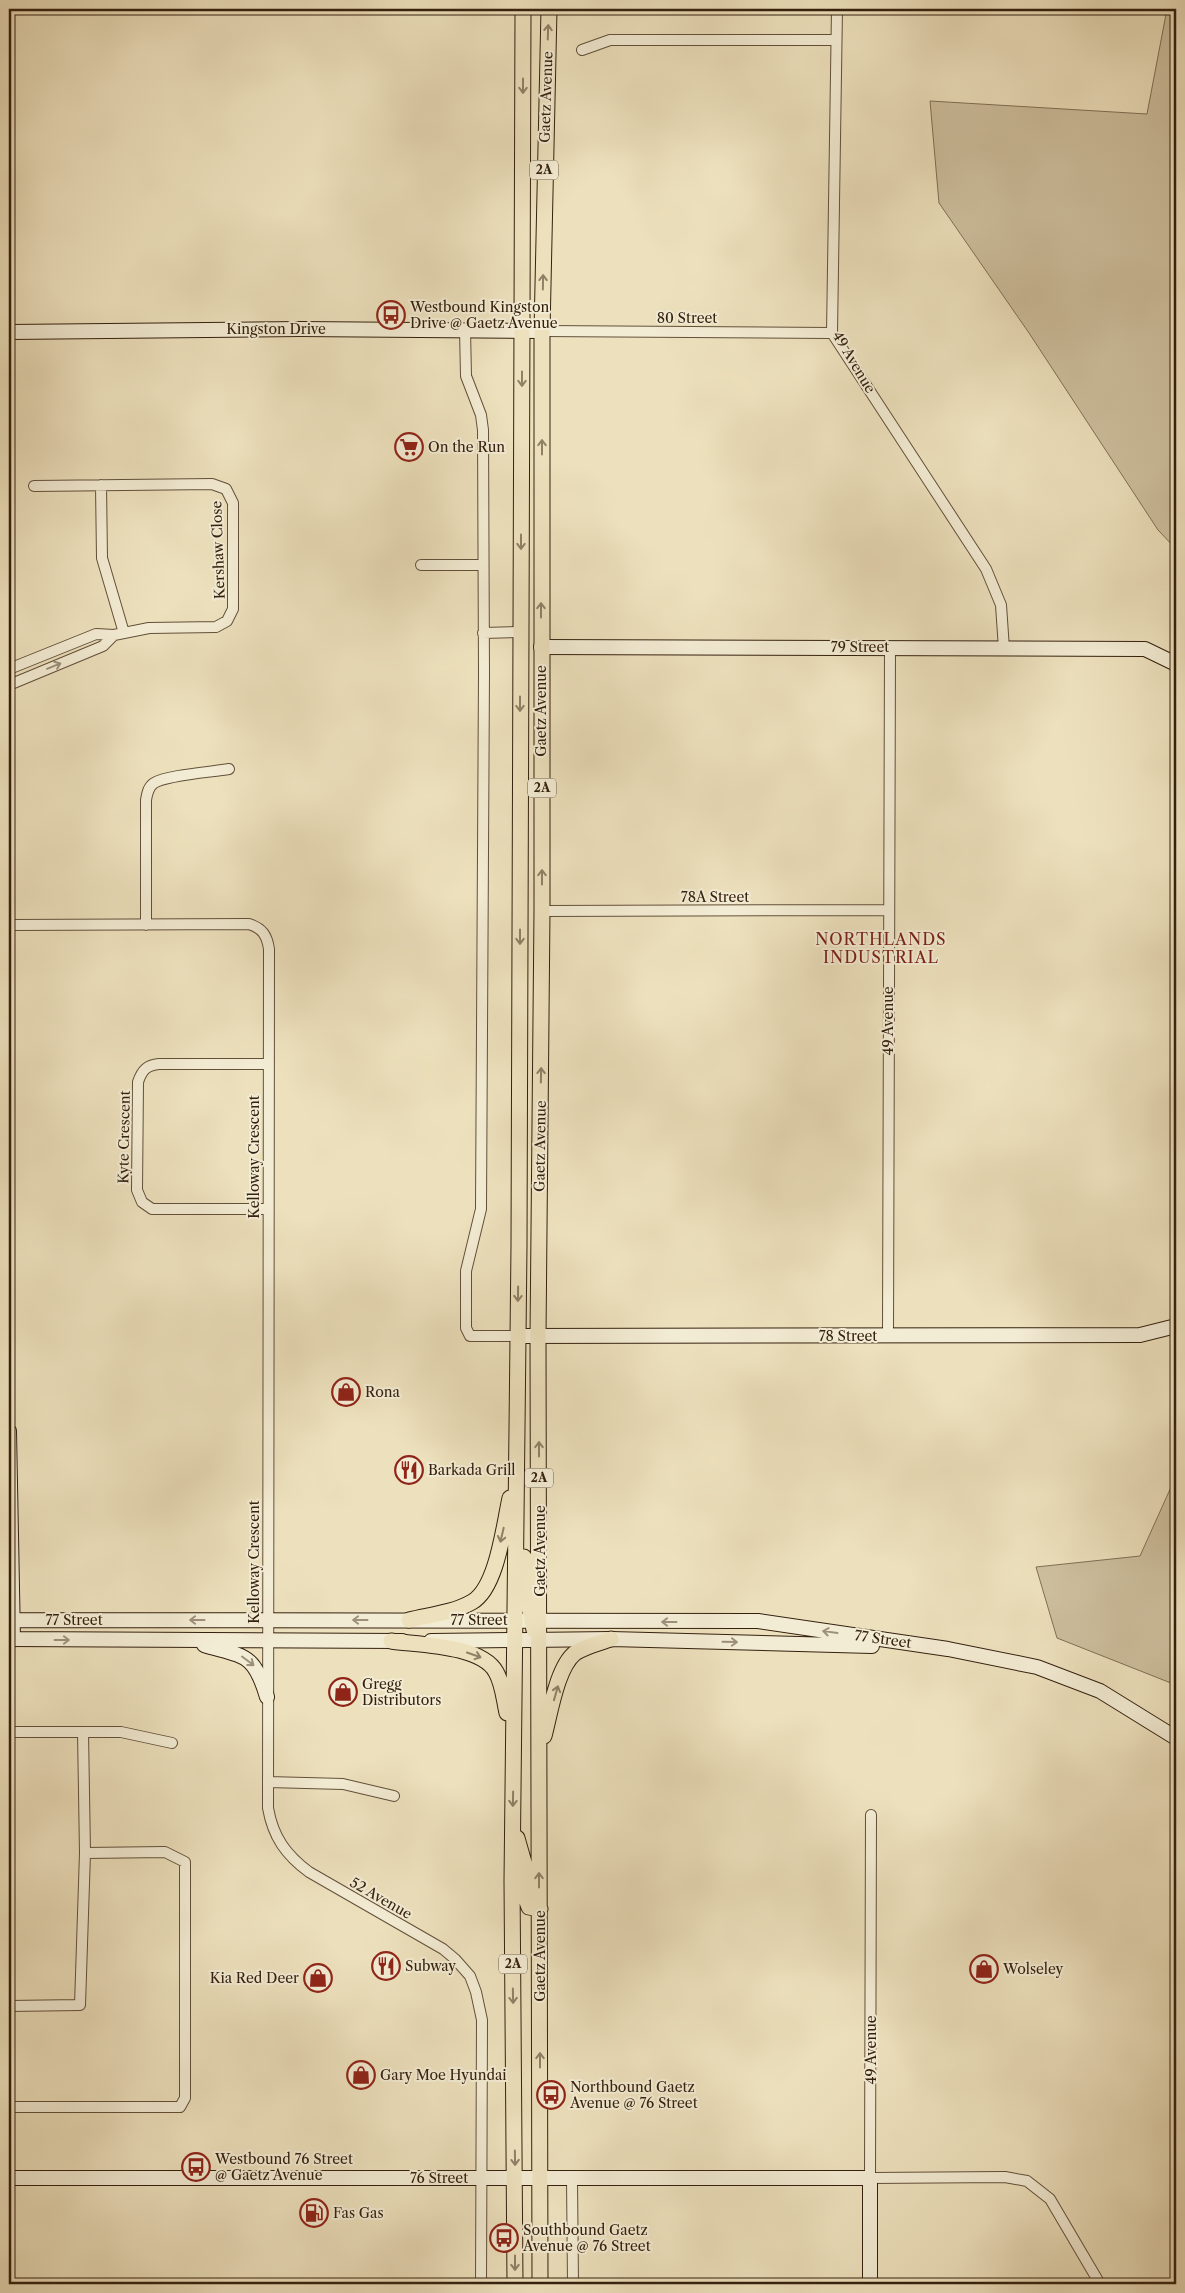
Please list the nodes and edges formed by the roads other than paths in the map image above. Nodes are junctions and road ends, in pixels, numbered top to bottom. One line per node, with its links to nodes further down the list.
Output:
1 (549, 9): 8 (main road, Gaetz Avenue / 2A, one-way to 1)
2 (837, 9): 4 (street, 49 Avenue)
3 (522, 12): 7 (main road, Gaetz Avenue / 2A, one-way to 7)
4 (835, 40): 5 (street); 10 (street, 49 Avenue)
5 (582, 50)
6 (465, 330): 7 (street, Kingston Drive); 9 (street, Kingston Drive); 14 (street)
7 (522, 331): 8 (street, Kingston Drive); 15 (main road, Gaetz Avenue / 2A, one-way to 15)
8 (542, 331): 10 (street, 80 Street); 18 (main road, Gaetz Avenue / 2A, one-way to 8)
9 (9, 332)
10 (832, 333): 20 (street, 49 Avenue)
11 (101, 485): 12 (street, Kershaw Close); 17 (street); 17 (street, Kershaw Close)
12 (34, 486)
13 (420, 565): 14 (street)
14 (483, 565): 16 (street)
15 (520, 632): 16 (street); 32 (main road, Gaetz Avenue / 2A, one-way to 32)
16 (483, 633): 32 (street)
17 (119, 634): 22 (street, Kershaw Close); 23 (street, Kershaw Close, one-way to 17)
18 (541, 647): 19 (street, 79 Street); 26 (main road, Gaetz Avenue / 2A, one-way to 18)
19 (890, 647): 20 (street, 79 Street); 25 (street, 49 Avenue)
20 (1004, 649): 21 (street, 79 Street)
21 (1176, 664)
22 (9, 669)
23 (9, 685)
24 (229, 769): 28 (street)
25 (888, 910): 26 (street, 78A Street); 34 (street, 49 Avenue)
26 (542, 911): 33 (main road, Gaetz Avenue / 2A, one-way to 26)
27 (9, 925): 28 (street, Kelloway Crescent)
28 (146, 925): 29 (street, Kelloway Crescent)
29 (268, 1064): 30 (street, Kelloway Crescent); 30 (street, Kyte Crescent)
30 (268, 1209): 37 (street, Kelloway Crescent)
31 (1176, 1326): 34 (street, 78 Street)
32 (518, 1336): 33 (street, 78 Street); 36 (main road, Gaetz Avenue / 2A)
33 (538, 1336): 34 (street, 78 Street); 41 (main road, Gaetz Avenue / 2A, one-way to 33)
34 (888, 1336)
35 (9, 1431): 38 (street)
36 (517, 1470): 39 (main road, one-way to 39); 40 (main road, Gaetz Avenue / 2A); 41 (main road)
37 (268, 1619): 38 (street, 77 Street, one-way to 38); 39 (street, 77 Street, one-way to 37); 45 (street, Kelloway Crescent)
38 (10, 1620): 43 (street)
39 (408, 1620): 40 (street, 77 Street)
40 (514, 1620): 41 (street, 77 Street); 46 (main road, Gaetz Avenue / 2A)
41 (535, 1620): 47 (main road, Gaetz Avenue / 2A); 49 (street, 77 Street, one-way to 41)
42 (611, 1639): 47 (street, 77 Street); 49 (street, 77 Street, one-way to 49); 56 (main road, one-way to 42)
43 (11, 1640): 44 (street, 77 Street, one-way to 44)
44 (186, 1640): 45 (street, 77 Street); 50 (street, one-way to 50)
45 (269, 1640): 48 (street, 77 Street); 50 (street, 52 Avenue)
46 (513, 1640): 47 (street, 77 Street); 48 (street, 77 Street); 55 (main road, Gaetz Avenue / 2A)
47 (539, 1640): 56 (main road, Gaetz Avenue / 2A)
48 (391, 1641): 55 (main road, one-way to 55)
49 (948, 1649): 53 (street, 77 Street)
50 (267, 1697): 57 (street, 52 Avenue)
51 (9, 1732): 52 (street)
52 (83, 1732): 54 (street); 61 (street)
53 (1176, 1738)
54 (172, 1743)
55 (513, 1750): 60 (main road, Gaetz Avenue / 2A, one-way to 60)
56 (539, 1756): 62 (main road, Gaetz Avenue / 2A, one-way to 56)
57 (268, 1782): 58 (street); 67 (street, 52 Avenue)
58 (394, 1796)
59 (871, 1815): 66 (street, 49 Avenue)
60 (512, 1820): 62 (main road); 68 (main road, Gaetz Avenue / 2A, one-way to 68)
61 (85, 1853): 63 (street); 64 (street)
62 (540, 1908): 69 (main road, Gaetz Avenue / 2A, one-way to 62)
63 (9, 2006)
64 (9, 2107)
65 (9, 2178): 67 (street, 76 Street)
66 (870, 2178): 70 (street, 76 Street); 75 (street, 49 Avenue); 76 (street)
67 (480, 2179): 68 (street, 76 Street); 71 (street, 52 Avenue)
68 (515, 2179): 69 (street, 76 Street); 72 (main road, Gaetz Avenue / 2A, one-way to 72)
69 (541, 2179): 70 (street, 76 Street); 73 (main road, Gaetz Avenue / 2A)
70 (572, 2179): 74 (street)
71 (480, 2284)
72 (515, 2284)
73 (540, 2284)
74 (572, 2284)
75 (870, 2284)
76 (1100, 2284)

